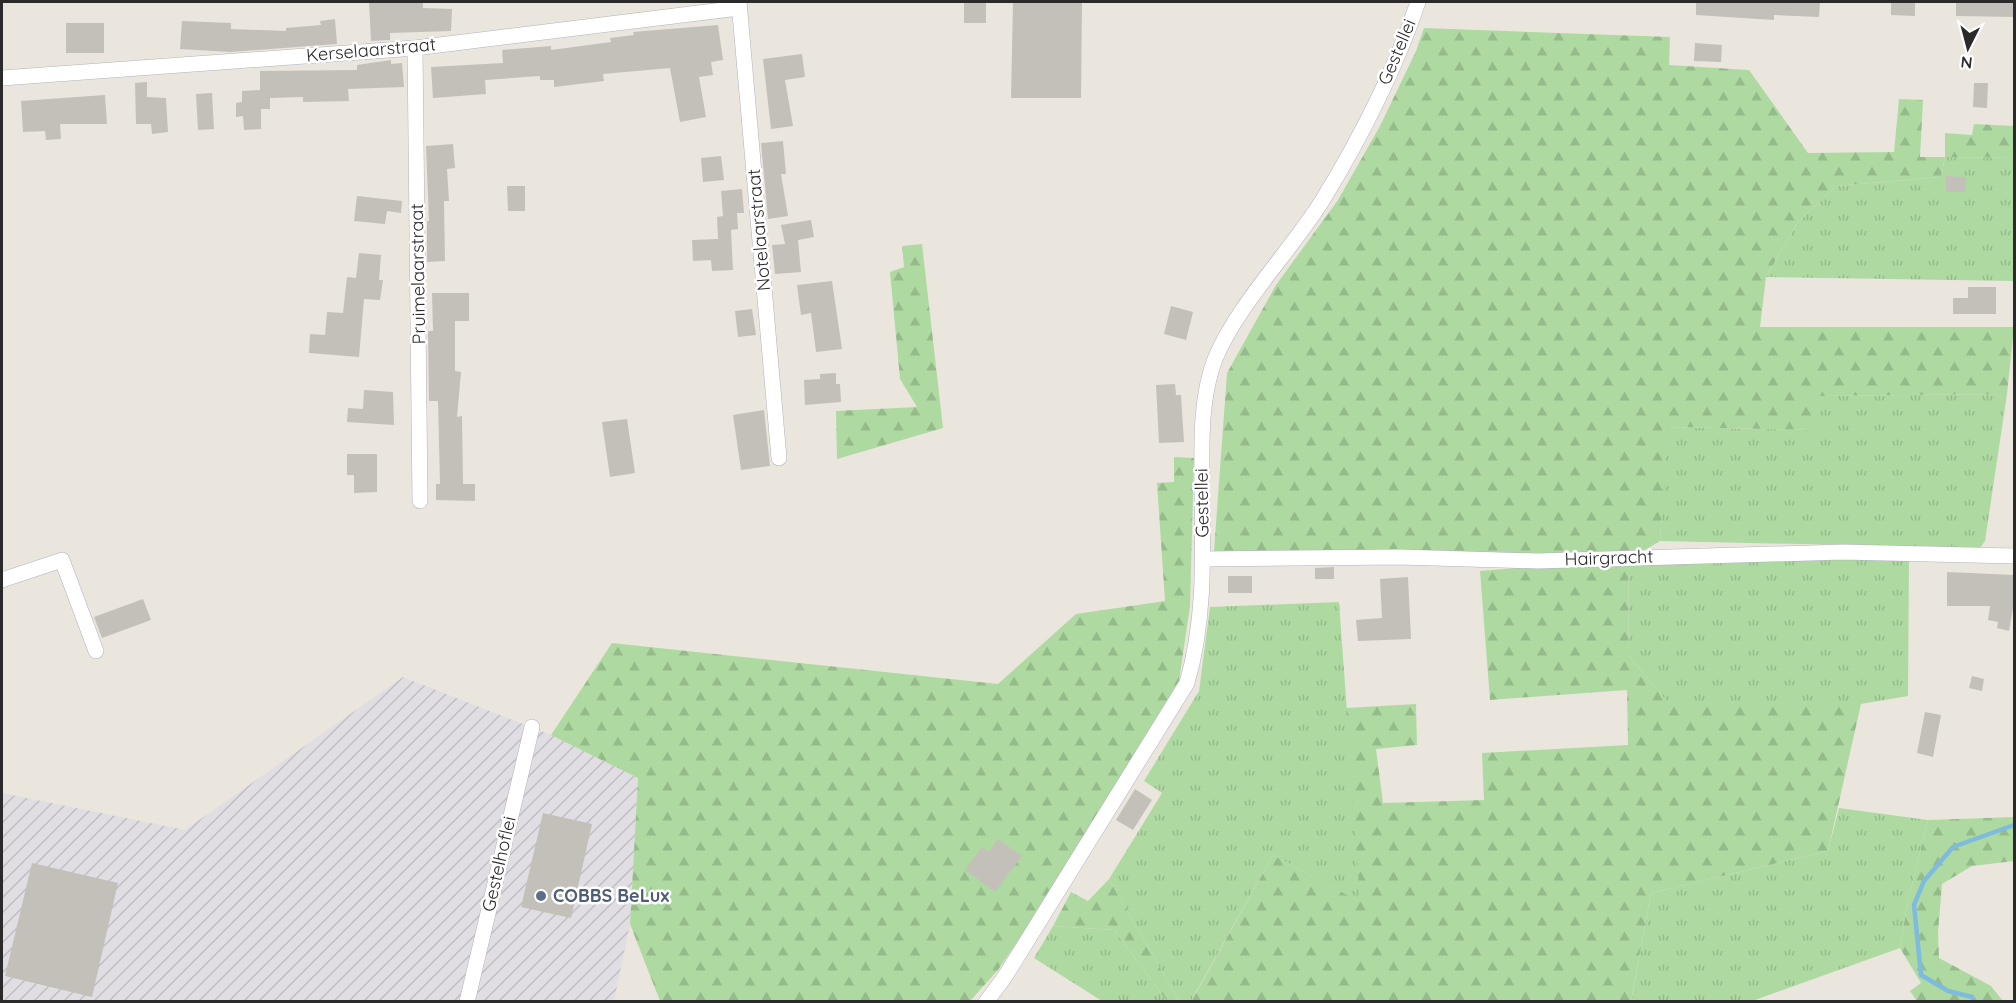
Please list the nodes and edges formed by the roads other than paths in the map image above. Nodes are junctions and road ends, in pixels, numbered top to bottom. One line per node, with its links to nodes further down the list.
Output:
1 (1418, 2): 8 (street, Gestellei)
2 (739, 5): 3 (street, Kerselaarstraat); 5 (street, Notelaarstraat)
3 (415, 48): 4 (street, Kerselaarstraat); 6 (street, Pruimelaarstraat)
4 (2, 78)
5 (779, 458)
6 (420, 501)
7 (2014, 556): 8 (street, Hairgracht)
8 (1203, 559): 13 (street, Gestellei)
9 (2, 580): 10 (street)
10 (96, 651)
11 (532, 727): 12 (street, Gestelhoflei)
12 (467, 1002)
13 (986, 1002)

